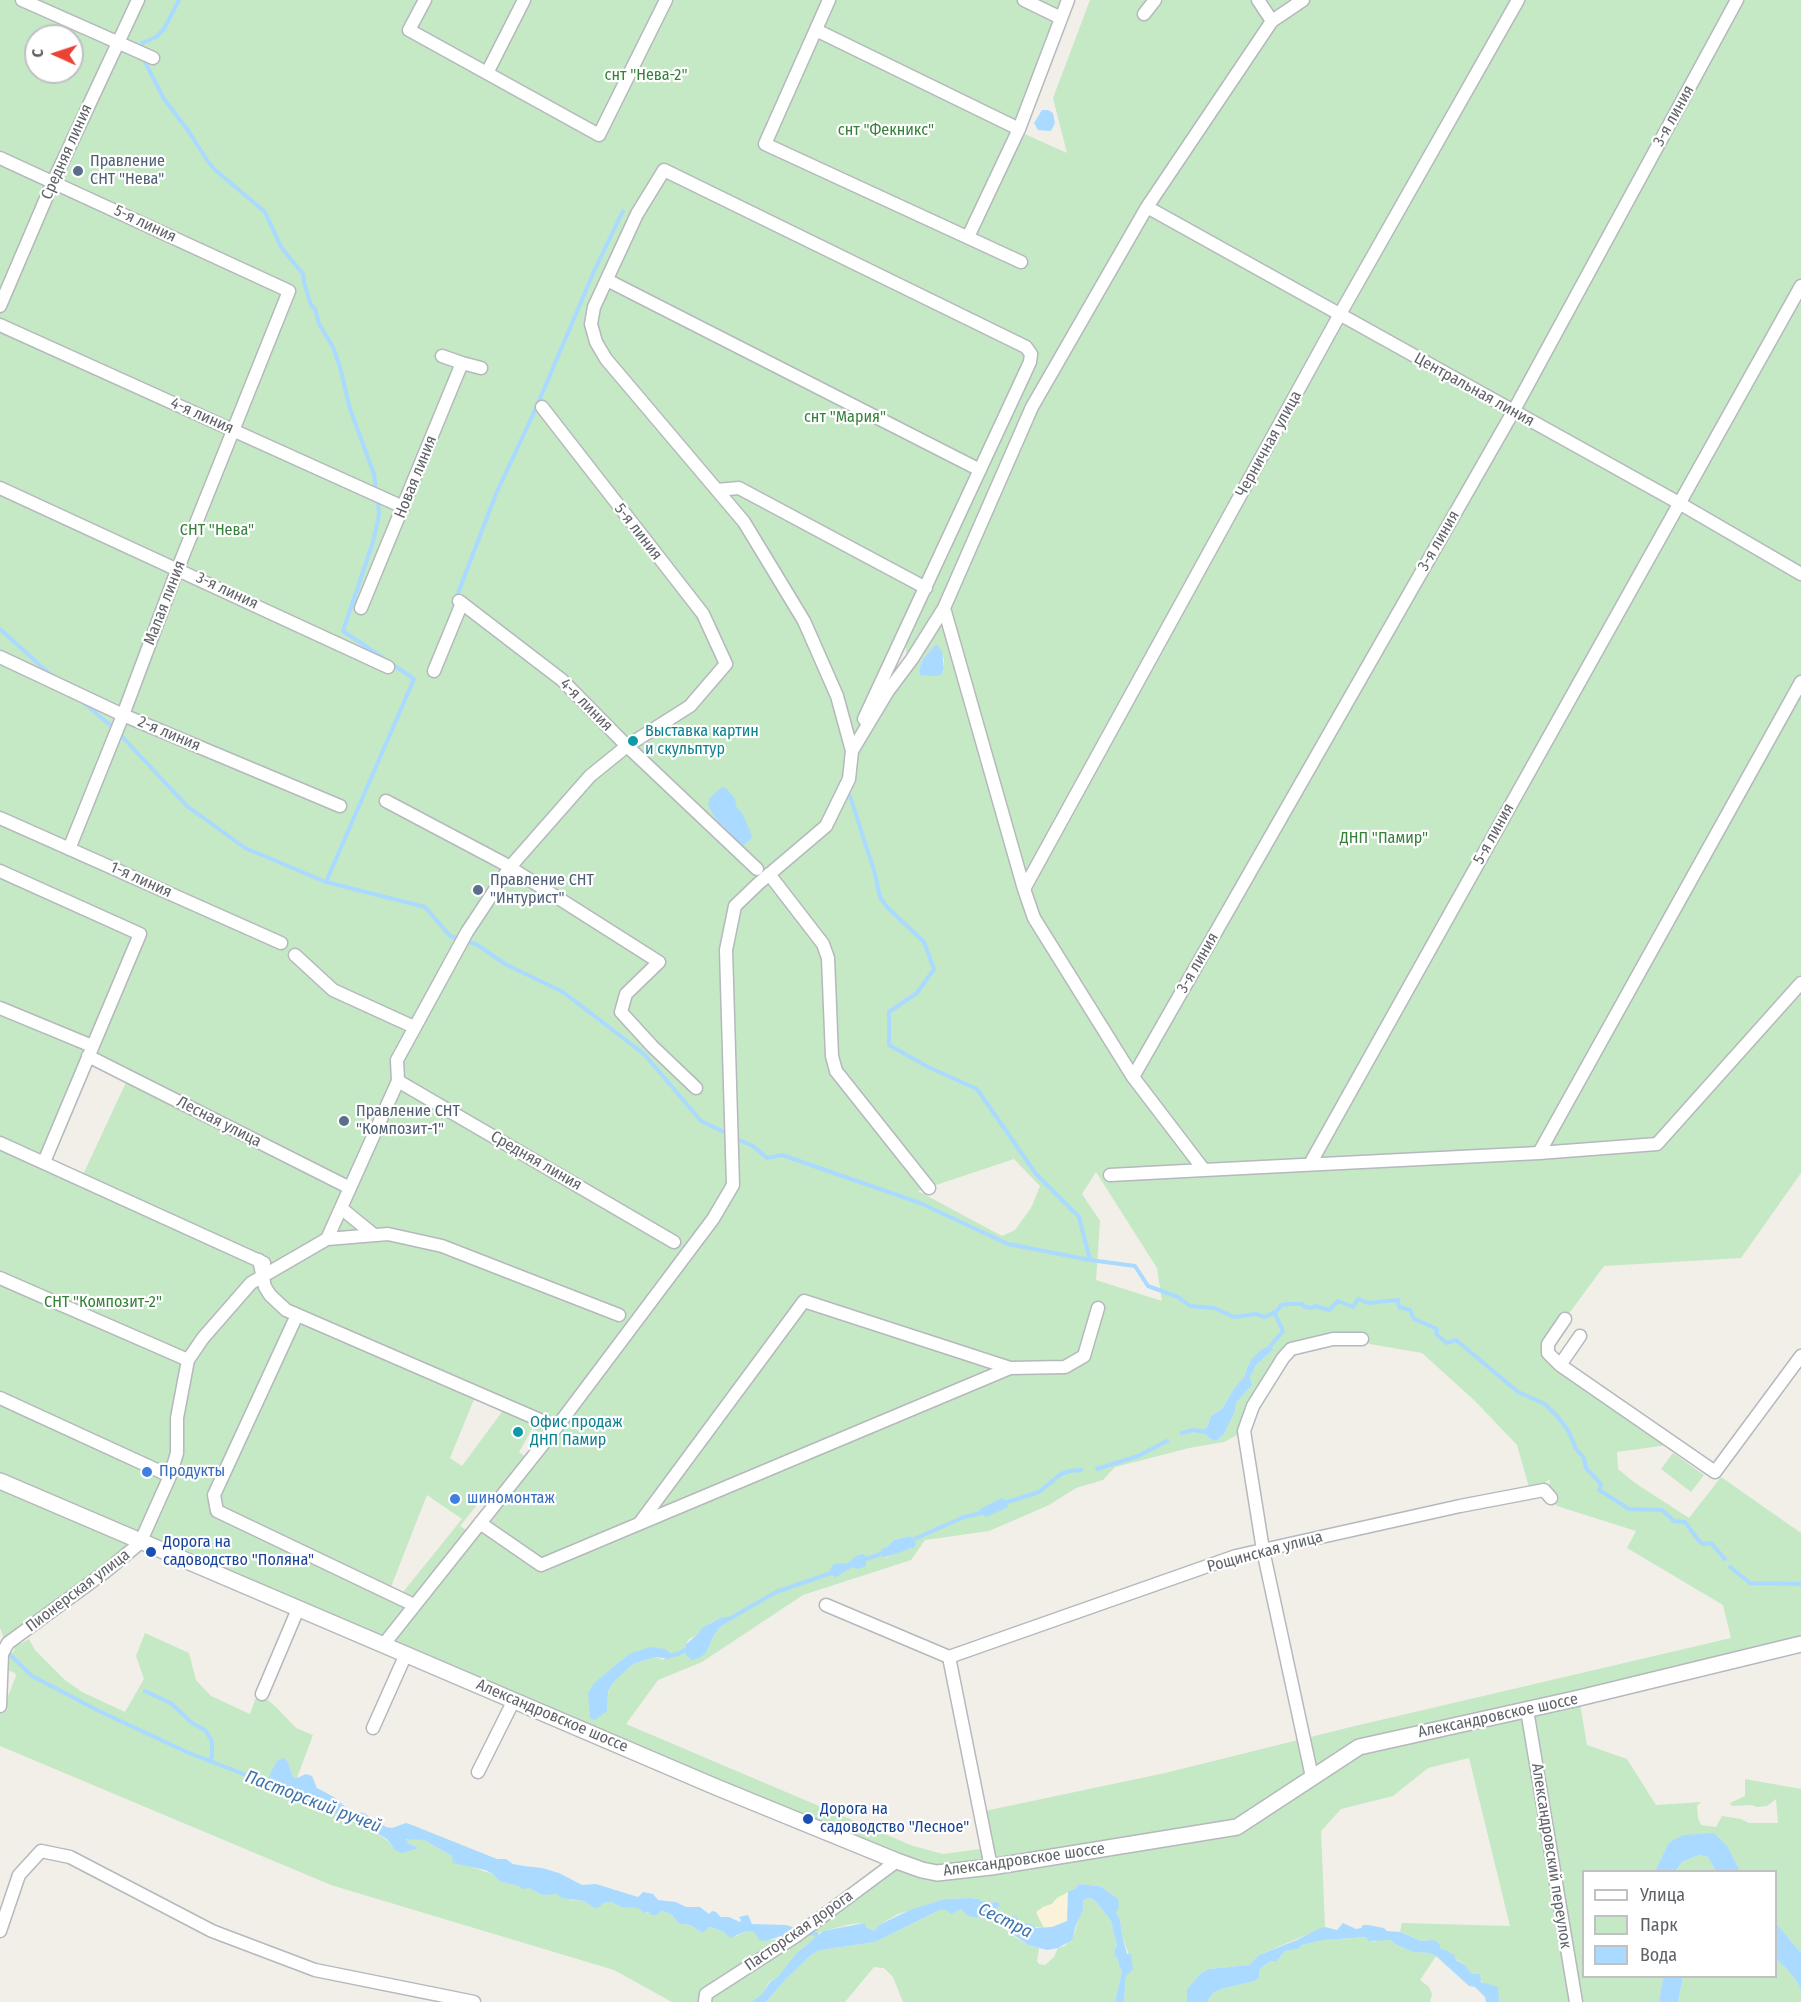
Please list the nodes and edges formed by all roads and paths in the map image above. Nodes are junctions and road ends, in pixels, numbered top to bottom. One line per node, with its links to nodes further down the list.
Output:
1 (22, 0): 18 (street)
2 (138, 0): 18 (street, Средняя линия)
3 (425, 0): 20 (street)
4 (524, 0): 20 (street)
5 (666, 0): 20 (street)
6 (829, 0): 17 (street)
7 (1024, 0): 15 (street)
8 (1068, 0): 15 (street)
9 (1155, 0): 14 (street)
10 (1258, 0): 16 (street)
11 (1303, 0): 16 (street)
12 (1518, 0): 31 (street, Черничная улица)
13 (1737, 0): 37 (street, 3-я линия)
14 (1144, 14)
15 (1061, 18): 21 (street)
16 (1272, 21): 24 (street)
17 (816, 30): 21 (street); 25 (street)
18 (117, 42): 19 (street); 23 (street, Средняя линия)
19 (147, 55)
20 (487, 73)
21 (1019, 129): 25 (street)
22 (0, 158): 23 (street, 5-я линия)
23 (53, 182): 29 (street, 5-я линия); 30 (street, Средняя линия)
24 (1147, 207): 31 (street, Центральная линия); 48 (street)
25 (968, 237): 26 (street)
26 (1021, 262)
27 (607, 280): 39 (street); 39 (street); 41 (street)
28 (1801, 286): 42 (street, 5-я линия)
29 (289, 291): 38 (street, Малая линия)
30 (0, 306)
31 (1340, 314): 37 (street, Центральная линия); 64 (street, Черничная улица)
32 (0, 325): 38 (street, 4-я линия)
33 (442, 356): 34 (street)
34 (462, 363): 35 (street); 43 (street, Новая линия)
35 (481, 368)
36 (542, 406): 54 (street, 5-я линия)
37 (1513, 412): 42 (street, Центральная линия); 71 (street, 3-я линия)
38 (234, 431): 43 (street, 4-я линия); 44 (street, Малая линия)
39 (980, 470): 46 (street)
40 (0, 488): 44 (street, 3-я линия)
41 (717, 490): 46 (street); 55 (street)
42 (1679, 503): 45 (street, Центральная линия); 77 (street, 5-я линия)
43 (404, 507): 47 (street, Новая линия)
44 (178, 568): 50 (street, 3-я линия); 53 (street, Малая линия)
45 (1801, 574)
46 (926, 588): 55 (street)
47 (361, 608)
48 (944, 608): 55 (street); 64 (street)
49 (0, 657): 53 (street, 2-я линия)
50 (388, 667)
51 (434, 671): 54 (street, 4-я линия)
52 (1801, 682): 75 (street)
53 (121, 719): 57 (street, 2-я линия); 59 (street, Малая линия)
54 (627, 746): 60 (street); 61 (street, 4-я линия)
55 (852, 748): 63 (street)
56 (386, 801): 60 (street)
57 (340, 806)
58 (0, 818): 59 (street, 1-я линия)
59 (69, 849): 65 (street, 1-я линия)
60 (510, 867): 69 (street); 73 (street)
61 (756, 869)
62 (0, 871): 70 (street)
63 (769, 874): 81 (street); 101 (street)
64 (1024, 889): 71 (street)
65 (281, 943)
66 (295, 955): 69 (street)
67 (1801, 983): 75 (street)
68 (0, 1008): 70 (street, Лесная улица)
69 (414, 1027): 72 (street)
70 (90, 1051): 76 (street); 80 (street, Лесная улица)
71 (1133, 1077): 78 (street)
72 (398, 1081): 80 (street); 85 (street, Средняя линия)
73 (696, 1088)
74 (0, 1143): 76 (street)
75 (1539, 1153): 77 (street)
76 (44, 1162): 86 (street)
77 (1310, 1164): 78 (street)
78 (1204, 1170): 79 (street)
79 (1110, 1175)
80 (350, 1188): 82 (street)
81 (929, 1188)
82 (341, 1208): 83 (street); 84 (street)
83 (374, 1235): 84 (street); 92 (street)
84 (327, 1239): 87 (street)
85 (674, 1242)
86 (259, 1260): 87 (street); 88 (street)
87 (277, 1269): 88 (street)
88 (264, 1276): 91 (street); 97 (street)
89 (0, 1278): 97 (street)
90 (1098, 1308): 99 (street)
91 (297, 1315): 101 (street); 109 (street)
92 (620, 1315)
93 (1565, 1319): 98 (street)
94 (1580, 1336): 98 (street)
95 (1362, 1339): 108 (street)
96 (1801, 1356): 98 (street)
97 (188, 1360): 102 (street)
98 (1560, 1365)
99 (1010, 1368): 106 (street); 106 (street)
100 (0, 1398): 102 (street)
101 (556, 1427): 105 (street)
102 (170, 1476): 107 (street)
103 (0, 1481): 107 (street, Александровское шоссе)
104 (1551, 1498): 108 (street, Рощинская улица)
105 (480, 1523): 106 (street); 109 (street)
106 (638, 1524)
107 (140, 1542): 111 (street, Александровское шоссе); 118 (street, Пионерская улица)
108 (1263, 1550): 115 (street, Рощинская улица); 122 (street)
109 (414, 1605): 112 (street)
110 (826, 1605): 115 (street)
111 (298, 1609): 112 (street, Александровское шоссе); 116 (street)
112 (384, 1644): 114 (street, Александровское шоссе)
113 (1801, 1644): 119 (street, Александровское шоссе)
114 (406, 1654): 117 (street, Александровское шоссе); 120 (street)
115 (949, 1657): 124 (street)
116 (262, 1694)
117 (514, 1700): 121 (street); 123 (street, Александровское шоссе)
118 (0, 1703)
119 (1527, 1710): 122 (street, Александровское шоссе); 128 (street, Александровский переулок)
120 (373, 1728)
121 (478, 1772)
122 (1312, 1777): 124 (street, Александровское шоссе)
123 (897, 1861): 124 (street, Александровское шоссе); 127 (street, Пасторская дорога)
124 (991, 1867)
125 (0, 1931): 126 (street)
126 (474, 2002)
127 (705, 2002)
128 (1576, 2002)

